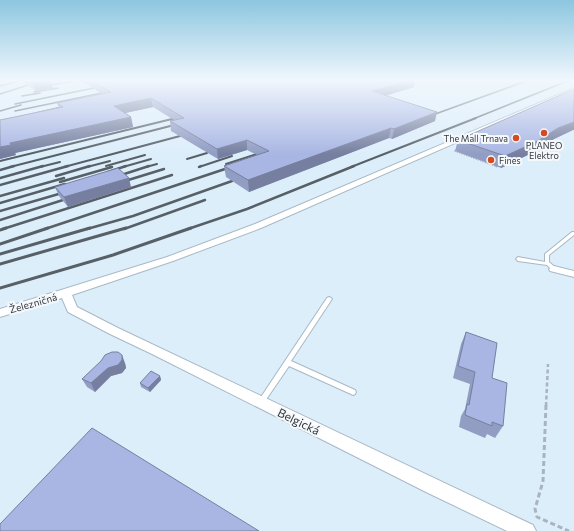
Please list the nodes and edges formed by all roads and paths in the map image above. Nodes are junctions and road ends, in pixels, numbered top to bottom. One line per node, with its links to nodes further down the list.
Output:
1 (538, 105): 8 (street, Železničná)
2 (453, 149): 3 (path)
3 (497, 167)
4 (574, 233): 6 (lane)
5 (518, 259): 6 (lane)
6 (552, 266): 7 (street)
7 (574, 274)
8 (66, 293): 10 (street, Železničná); 14 (street, Belgická)
9 (329, 299): 11 (lane)
10 (0, 313)
11 (287, 362): 13 (lane); 14 (lane)
12 (548, 364): 16 (path)
13 (353, 392)
14 (261, 402): 15 (street, Belgická)
15 (528, 531)
16 (569, 531)

